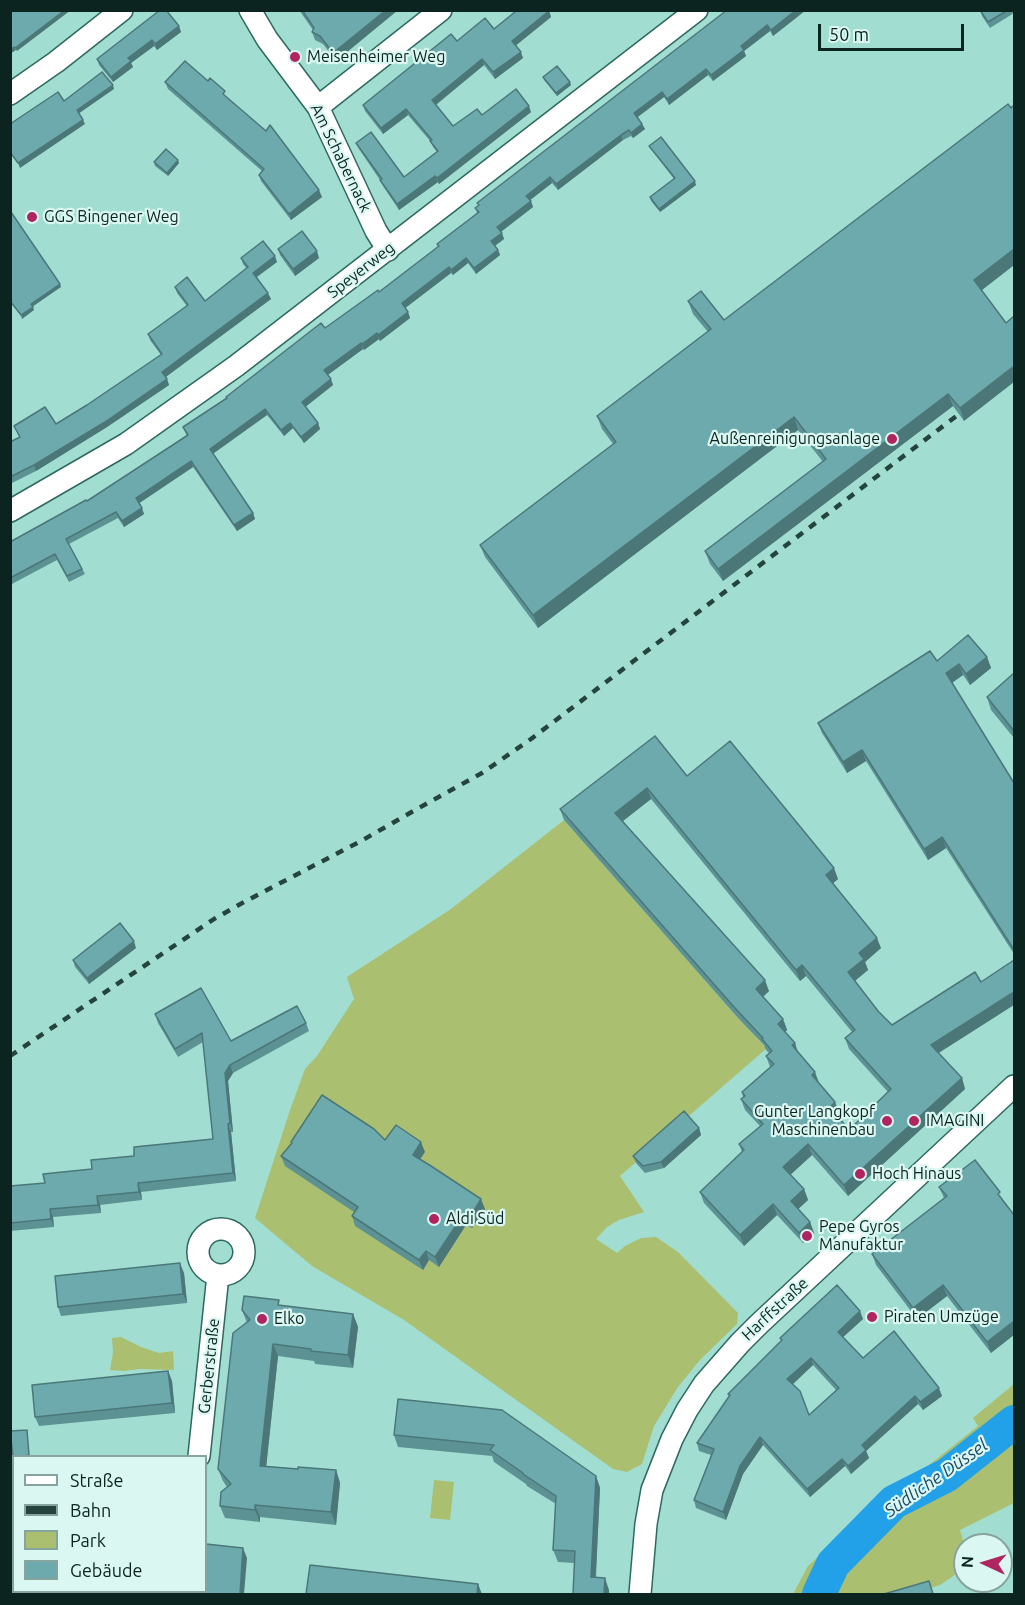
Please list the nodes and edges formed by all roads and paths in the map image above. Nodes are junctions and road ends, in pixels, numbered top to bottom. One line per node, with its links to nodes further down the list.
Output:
1 (122, 10): 5 (street)
2 (250, 10): 6 (street, Am Schabernack)
3 (441, 10): 6 (street)
4 (697, 10): 7 (street, Speyerweg)
5 (10, 94)
6 (318, 107): 7 (street, Am Schabernack)
7 (388, 250): 8 (street, Speyerweg)
8 (10, 511)
9 (1014, 1086): 12 (street, Harffstraße)
10 (218, 1275): 11 (street, Gerberstraße)
11 (199, 1455)
12 (640, 1594)

